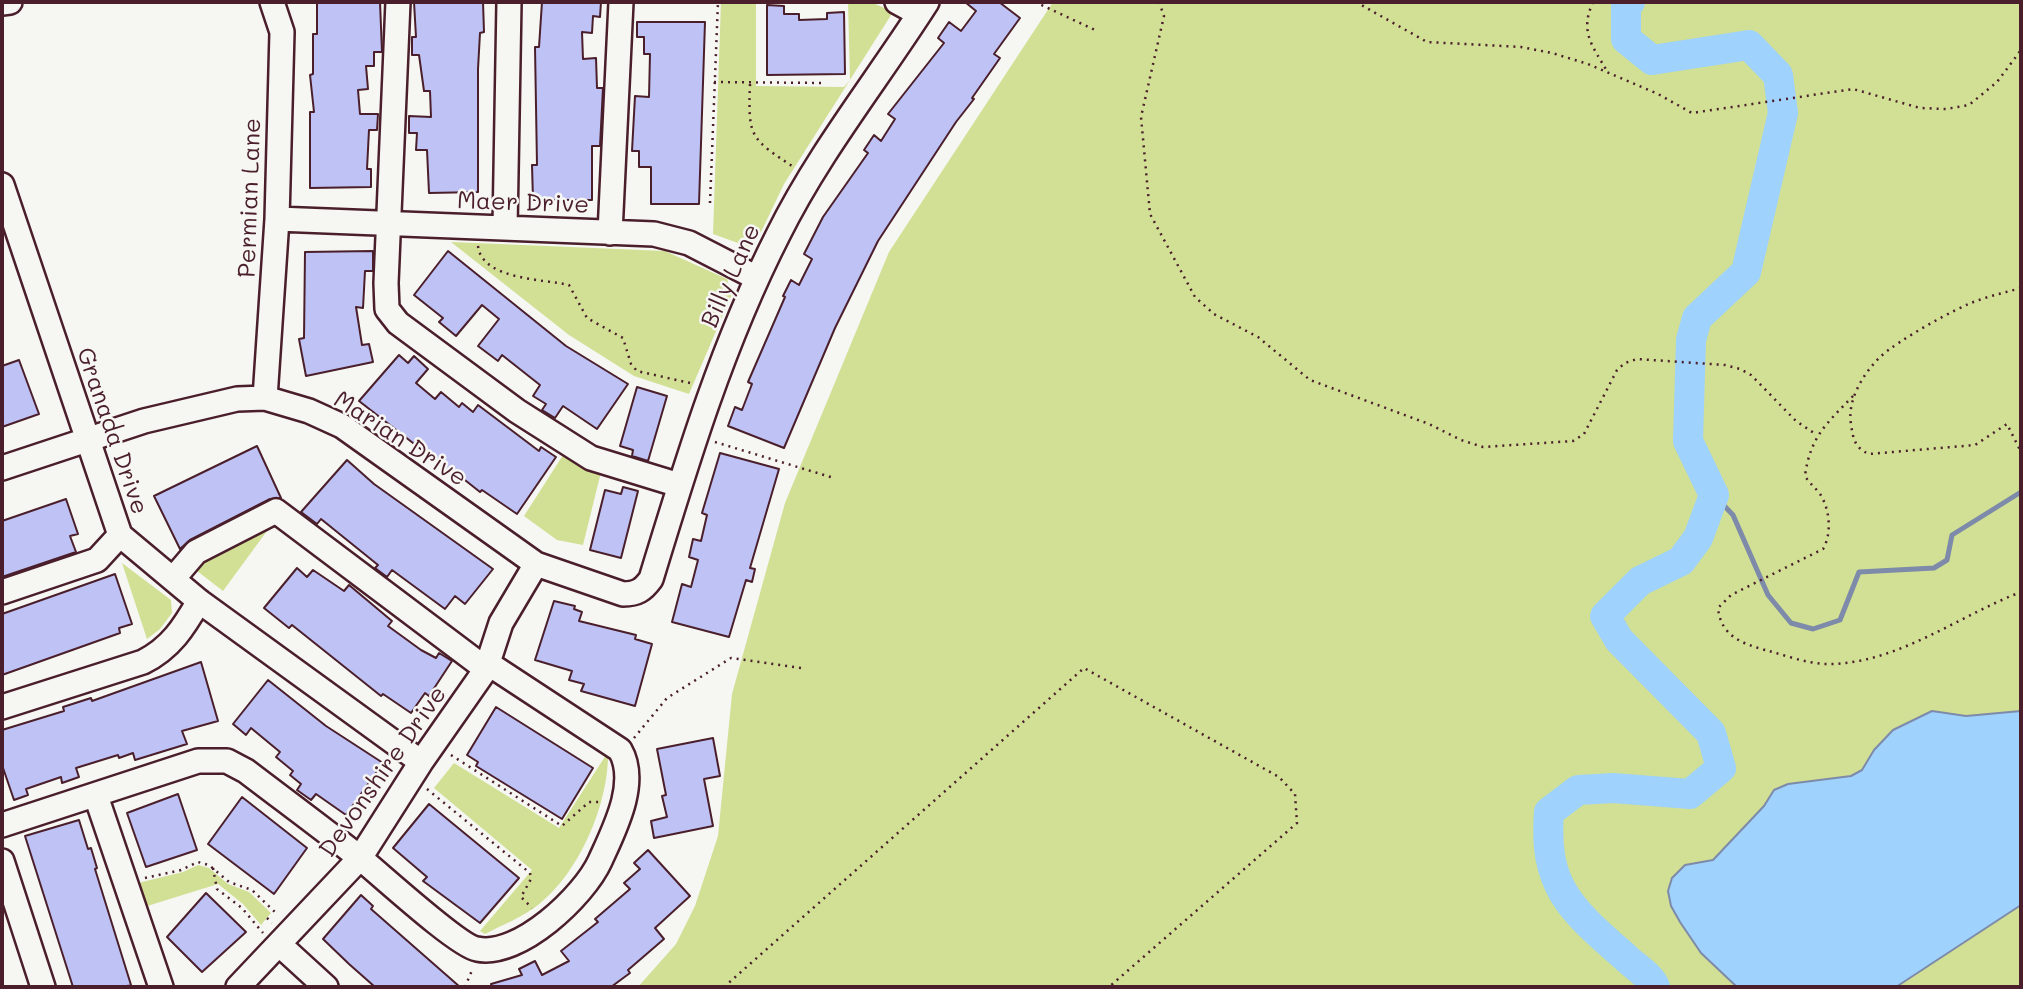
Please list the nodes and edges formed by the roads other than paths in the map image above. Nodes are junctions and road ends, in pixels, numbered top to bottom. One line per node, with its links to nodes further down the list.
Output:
1 (10, 2): 7 (street)
2 (272, 2): 10 (street, Permian Lane)
3 (398, 2): 11 (street)
4 (509, 2): 12 (street)
5 (621, 2): 13 (street)
6 (897, 2): 8 (street)
7 (2, 3)
8 (923, 8): 14 (street, Billy Lane)
9 (2, 185): 16 (street, Granada Drive)
10 (277, 219): 11 (street, Maer Drive); 15 (street, Permian Lane)
11 (390, 225): 12 (street, Maer Drive); 18 (street)
12 (505, 228): 13 (street, Maer Drive)
13 (610, 233): 14 (street, Maer Drive)
14 (757, 278): 18 (street, Billy Lane)
15 (265, 398): 16 (street, Marian Drive); 20 (street, Marian Drive)
16 (88, 439): 17 (street, Marian Drive); 19 (street, Granada Drive)
17 (2, 468)
18 (679, 485): 23 (street, Billy Lane)
19 (120, 536): 21 (street, Granada Drive); 22 (street)
20 (536, 564): 23 (street, Marian Drive); 25 (street, Devonshire Drive)
21 (173, 579): 24 (street, Granada Drive); 25 (street)
22 (2, 592)
23 (634, 594)
24 (200, 601): 26 (street); 27 (street, Granada Drive)
25 (488, 666): 27 (street, Devonshire Drive); 30 (street)
26 (2, 707)
27 (421, 762): 30 (street, Devonshire Drive)
28 (96, 796): 29 (street); 30 (street); 34 (street)
29 (2, 825)
30 (360, 858): 32 (street, Devonshire Drive)
31 (2, 861): 33 (street)
32 (280, 936): 35 (street, Devonshire Drive); 36 (street)
33 (43, 987)
34 (161, 987)
35 (238, 987)
36 (326, 987)

